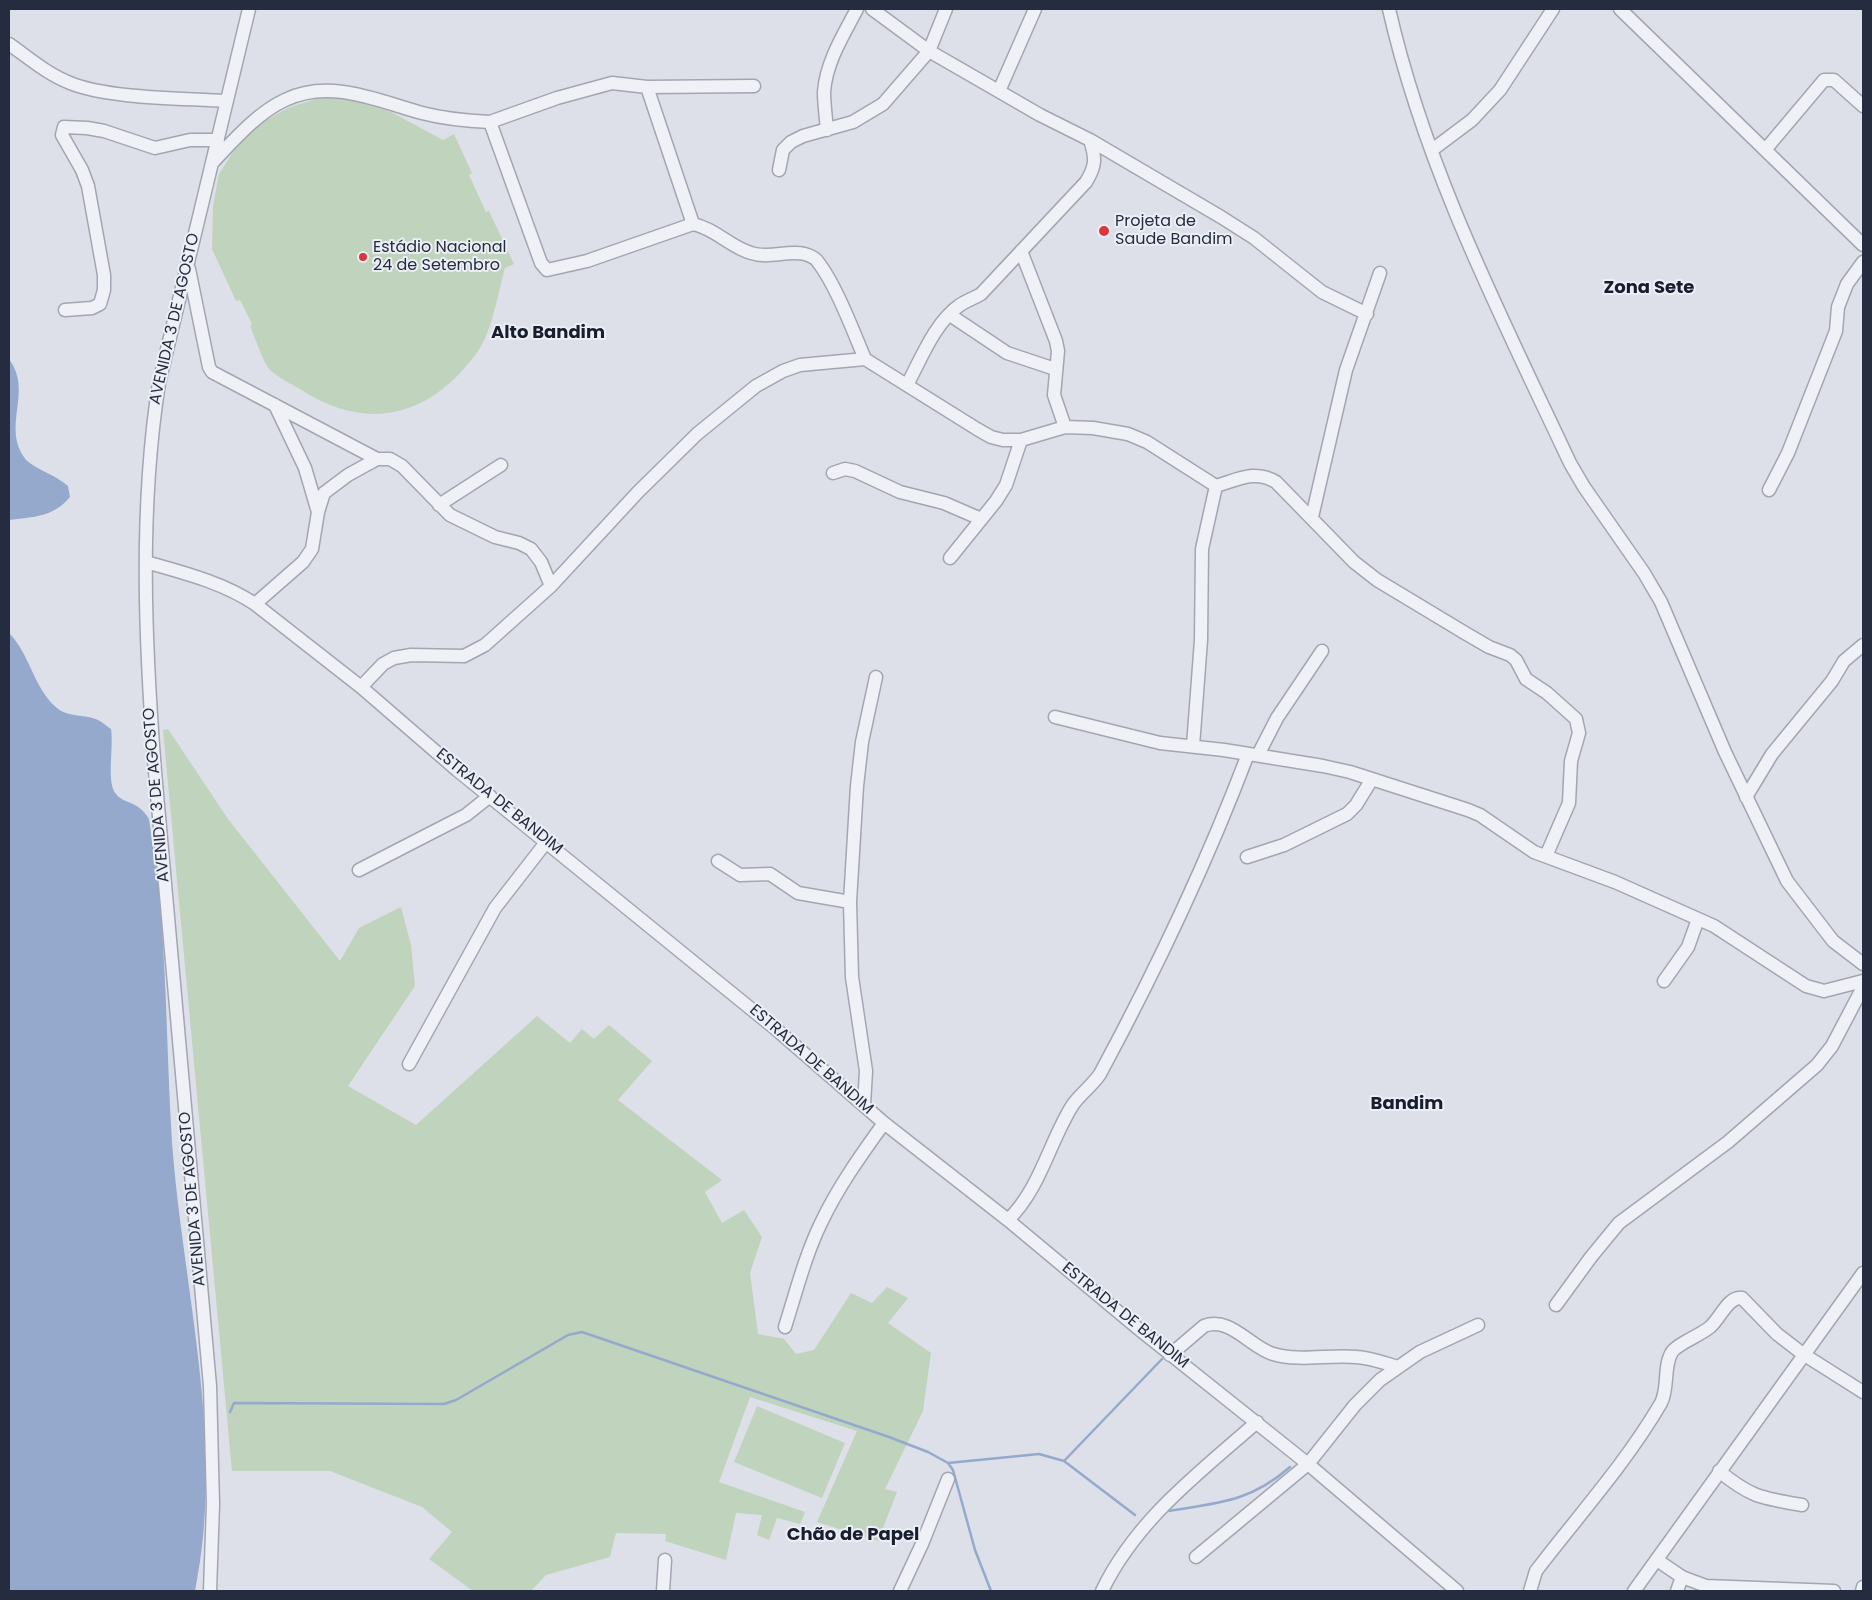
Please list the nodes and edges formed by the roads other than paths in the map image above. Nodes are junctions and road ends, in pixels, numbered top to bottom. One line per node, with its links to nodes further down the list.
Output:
1 (249, 9): 14 (street, AVENIDA 3 DE AGOSTO)
2 (857, 9): 17 (street)
3 (872, 9): 10 (street)
4 (946, 9): 10 (street)
5 (1035, 9): 13 (street)
6 (1389, 9): 20 (street)
7 (1553, 9): 20 (street)
8 (1620, 9): 21 (street)
9 (9, 44): 14 (street)
10 (929, 51): 13 (street); 17 (street)
11 (754, 86): 12 (street)
12 (647, 87): 16 (street); 24 (street)
13 (999, 90): 19 (street)
14 (226, 101): 18 (street, AVENIDA 3 DE AGOSTO)
15 (1863, 106): 21 (street)
16 (490, 122): 22 (street); 24 (street)
17 (827, 130): 23 (street)
18 (218, 140): 22 (street, AVENIDA 3 DE AGOSTO); 30 (street)
19 (1090, 140): 26 (street); 31 (street)
20 (1432, 150): 61 (street)
21 (1766, 150): 25 (street)
22 (213, 162): 28 (street, AVENIDA 3 DE AGOSTO)
23 (779, 170)
24 (693, 224): 33 (street)
25 (1862, 242)
26 (1021, 251): 32 (street); 34 (street)
27 (1863, 262): 43 (street)
28 (188, 265): 36 (street); 49 (street, AVENIDA 3 DE AGOSTO)
29 (1380, 273): 31 (street)
30 (65, 310)
31 (1367, 314): 46 (street)
32 (950, 315): 34 (street); 35 (street)
33 (865, 359): 35 (street); 50 (street)
34 (1055, 369): 37 (street)
35 (907, 385): 38 (street)
36 (275, 405): 39 (street); 45 (street)
37 (1065, 427): 38 (street); 42 (street)
38 (1021, 440): 47 (street)
39 (377, 459): 44 (street); 45 (street)
40 (501, 465): 44 (street)
41 (833, 473): 47 (street)
42 (1216, 486): 46 (street); 57 (street)
43 (1769, 490)
44 (439, 505): 50 (street)
45 (318, 512): 51 (street)
46 (1312, 517): 63 (street)
47 (981, 519): 48 (street)
48 (950, 558)
49 (146, 562): 51 (street, ESTRADA DE BANDIM); 96 (street, AVENIDA 3 DE AGOSTO)
50 (551, 586): 55 (street)
51 (256, 604): 55 (street, ESTRADA DE BANDIM)
52 (1863, 645): 61 (street)
53 (1322, 651): 58 (street)
54 (876, 677): 67 (street)
55 (361, 686): 60 (street, ESTRADA DE BANDIM)
56 (1055, 716): 57 (street)
57 (1193, 746): 58 (street)
58 (1253, 755): 59 (street); 76 (street)
59 (1372, 779): 63 (street); 64 (street)
60 (490, 796): 62 (street, ESTRADA DE BANDIM); 66 (street)
61 (1746, 797): 69 (street)
62 (548, 841): 73 (street); 74 (street, ESTRADA DE BANDIM)
63 (1546, 856): 68 (street)
64 (1247, 857)
65 (718, 861): 67 (street)
66 (360, 870)
67 (850, 902): 74 (street)
68 (1698, 919): 70 (street); 71 (street)
69 (1863, 964)
70 (1664, 981)
71 (1863, 981)
72 (1863, 987): 78 (street)
73 (409, 1064)
74 (864, 1105): 75 (street, ESTRADA DE BANDIM)
75 (884, 1123): 76 (street, ESTRADA DE BANDIM); 80 (street)
76 (1008, 1220): 81 (street, ESTRADA DE BANDIM)
77 (1863, 1273): 82 (street)
78 (1556, 1305)
79 (1478, 1325): 83 (street)
80 (785, 1328)
81 (1170, 1354): 83 (street); 85 (street, ESTRADA DE BANDIM)
82 (1803, 1354): 84 (street); 87 (street); 101 (street)
83 (1398, 1367): 86 (street)
84 (1863, 1392)
85 (1257, 1422): 86 (street, ESTRADA DE BANDIM); 99 (street)
86 (1308, 1464): 90 (street); 100 (street, ESTRADA DE BANDIM)
87 (1720, 1471): 89 (street); 92 (street)
88 (948, 1479): 98 (street)
89 (1802, 1505)
90 (1196, 1557)
91 (665, 1560): 97 (street)
92 (1656, 1560): 93 (street); 102 (street)
93 (1682, 1577): 95 (street); 103 (street)
94 (1863, 1587): 105 (street)
95 (1786, 1590): 104 (street)
96 (210, 1591)
97 (663, 1591)
98 (900, 1591)
99 (1102, 1591)
100 (1458, 1591)
101 (1530, 1591)
102 (1634, 1591)
103 (1677, 1591)
104 (1834, 1591)
105 (1862, 1591)

